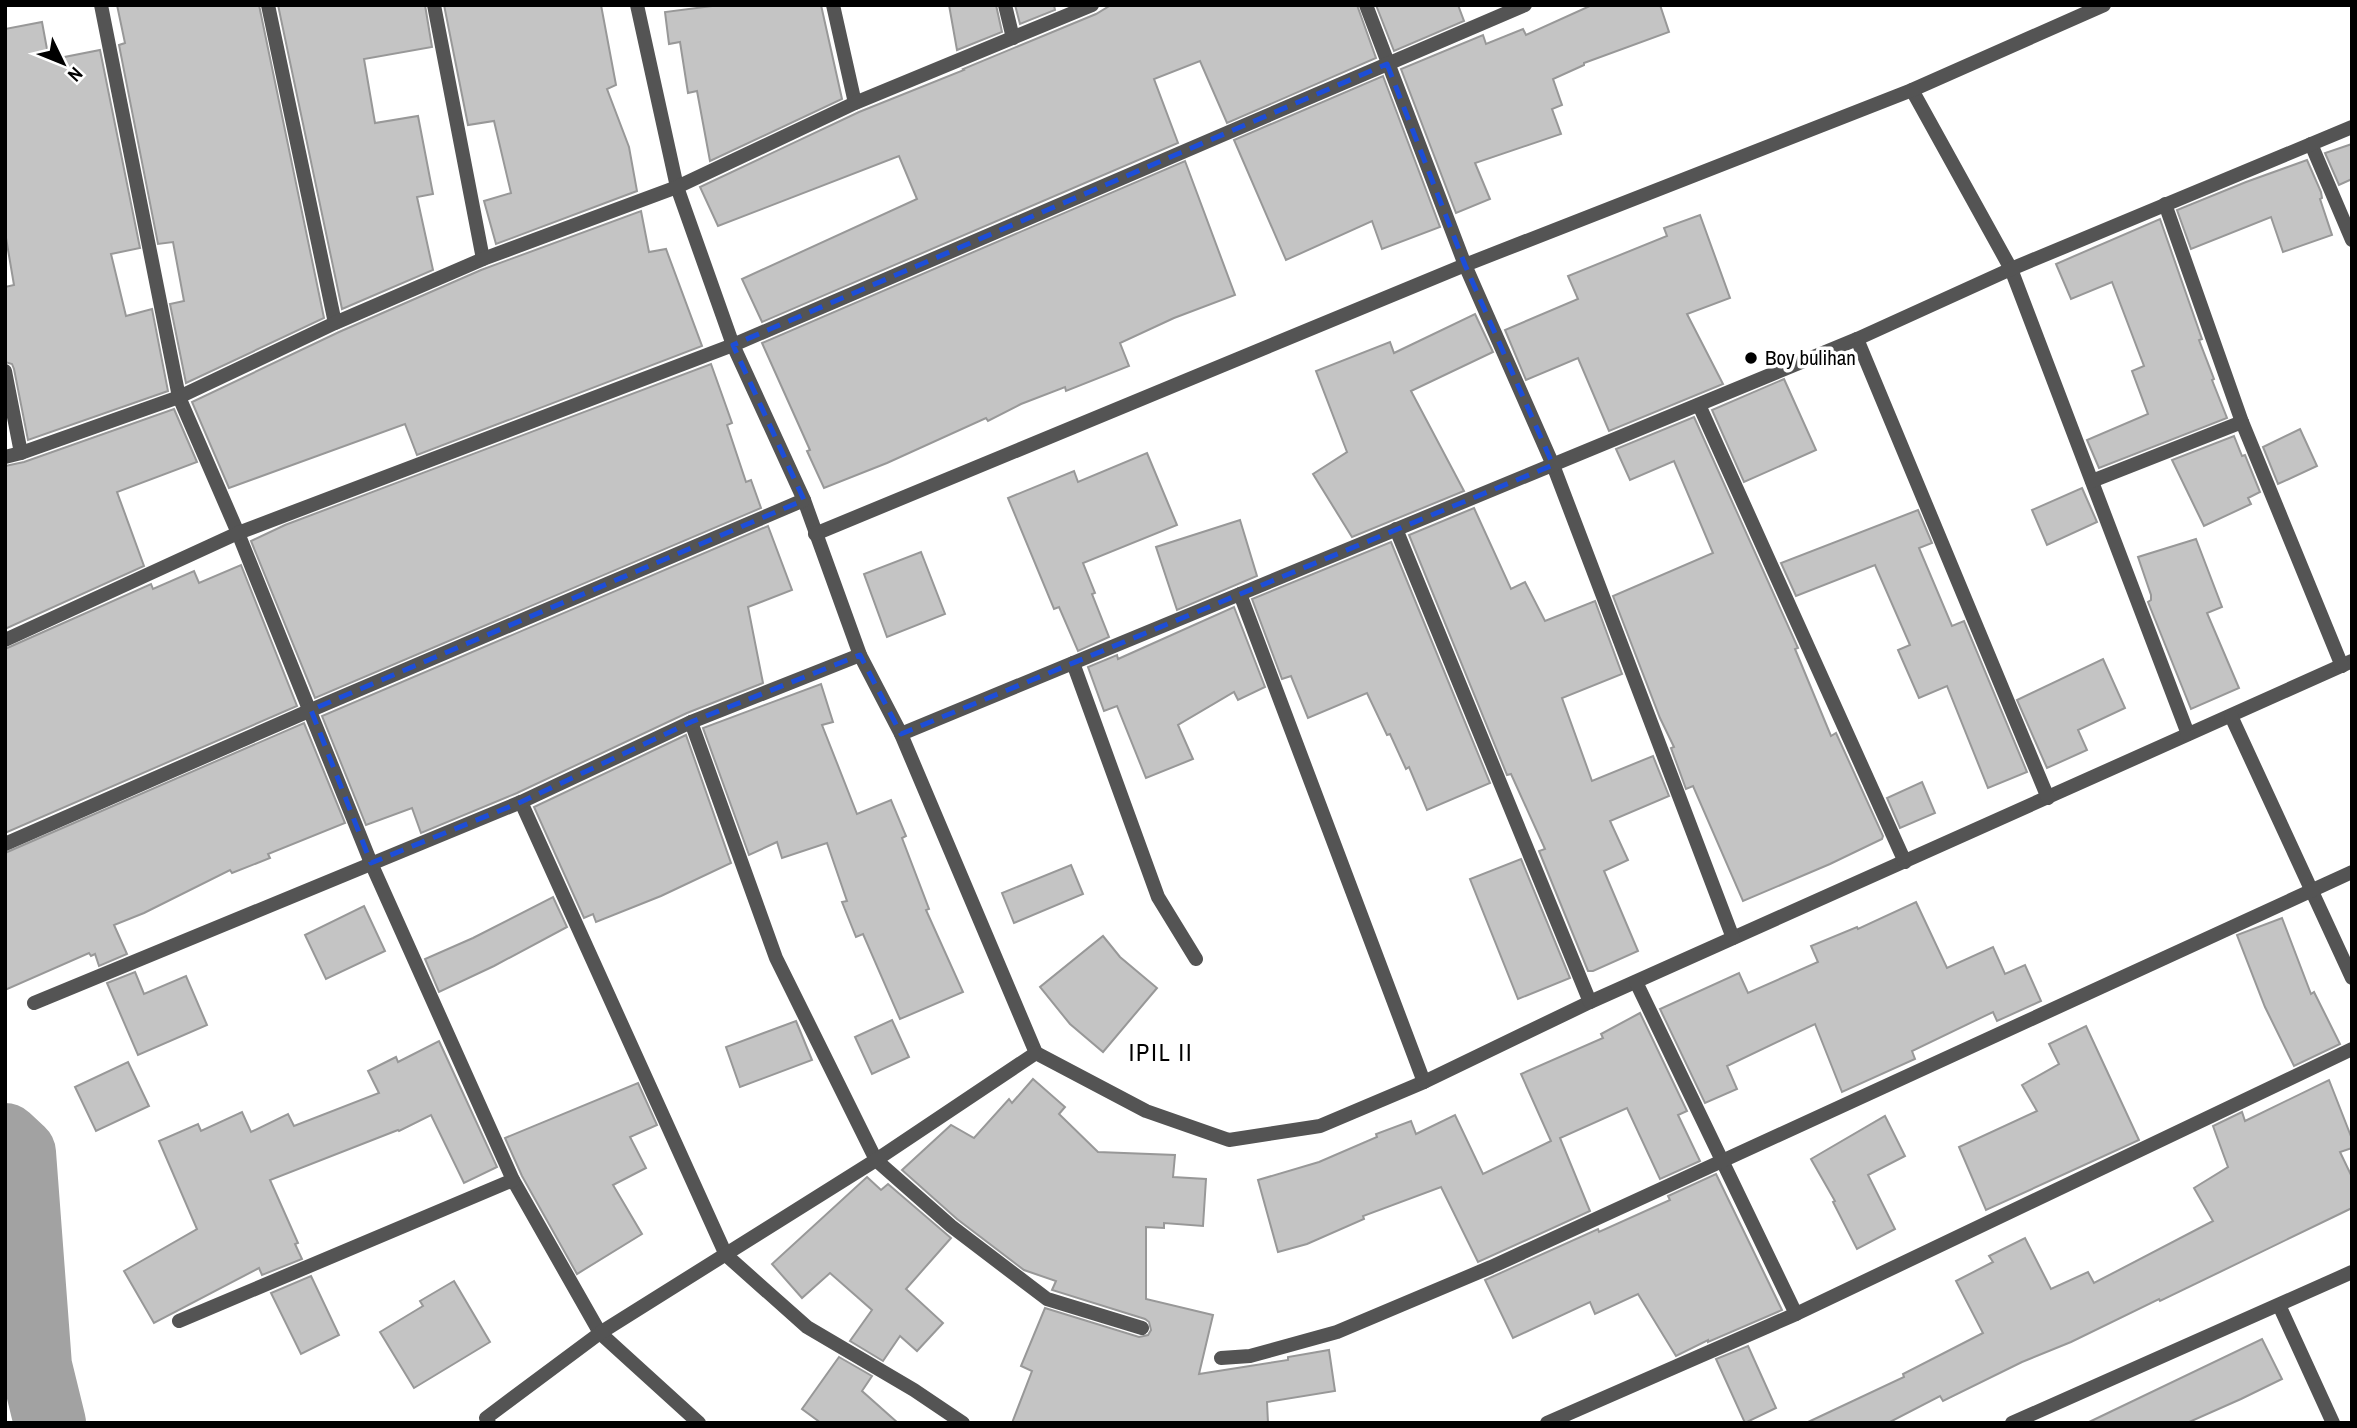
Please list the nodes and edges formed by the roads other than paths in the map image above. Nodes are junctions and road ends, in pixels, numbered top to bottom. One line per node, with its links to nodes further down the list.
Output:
1 (100, 5): 27 (street)
2 (268, 5): 23 (street)
3 (435, 5): 20 (street)
4 (637, 5): 17 (street)
5 (833, 5): 14 (street)
6 (1005, 5): 11 (street)
7 (1092, 5): 11 (street)
8 (1366, 5): 12 (street)
9 (1525, 5): 12 (street)
10 (2104, 5): 13 (street)
11 (1013, 38): 14 (street)
12 (1387, 64): 21 (street); 25 (street)
13 (1913, 90): 21 (street); 22 (street)
14 (855, 103): 17 (street)
15 (2352, 127): 16 (street)
16 (2311, 144): 18 (street); 19 (street)
17 (677, 187): 20 (street); 25 (street)
18 (2165, 204): 22 (street); 29 (street)
19 (2352, 240)
20 (483, 258): 23 (street)
21 (1465, 265): 32 (street); 37 (street)
22 (2011, 269): 24 (street); 33 (street)
23 (335, 323): 27 (street)
24 (1857, 339): 28 (street); 48 (street)
25 (733, 345): 34 (street); 36 (street)
26 (5, 371): 30 (street)
27 (179, 397): 30 (street); 36 (street)
28 (1699, 405): 32 (street); 51 (street)
29 (2242, 422): 33 (street); 42 (street)
30 (21, 453): 31 (street)
31 (5, 457)
32 (1553, 465): 35 (street); 55 (street)
33 (2092, 481): 47 (street)
34 (804, 500): 37 (street); 43 (street)
35 (1396, 529): 38 (street); 59 (street)
36 (238, 533): 39 (street); 43 (street)
37 (815, 534): 40 (street)
38 (1240, 594): 41 (street); 63 (street)
39 (5, 640)
40 (860, 655): 45 (street); 46 (street)
41 (1073, 663): 46 (street); 56 (street)
42 (2347, 664): 44 (street)
43 (311, 710): 50 (street); 52 (street)
44 (2231, 716): 47 (street); 54 (street)
45 (691, 722): 49 (street); 64 (street)
46 (901, 734): 62 (street)
47 (2188, 734): 48 (street)
48 (2049, 798): 51 (street)
49 (521, 802): 52 (street); 67 (street)
50 (5, 844)
51 (1905, 862): 55 (street)
52 (371, 863): 60 (street); 66 (street)
53 (2352, 872): 54 (street)
54 (2312, 890): 57 (street); 65 (street)
55 (1733, 938): 58 (street)
56 (1196, 958)
57 (2352, 978)
58 (1636, 982): 59 (street); 65 (street)
59 (1590, 1002): 63 (street)
60 (34, 1003)
61 (2352, 1049): 70 (street)
62 (1036, 1053): 63 (street); 64 (street)
63 (1424, 1082)
64 (876, 1160): 67 (street); 72 (street)
65 (1720, 1160): 70 (street); 74 (street)
66 (513, 1180): 71 (street); 73 (street)
67 (726, 1255): 73 (street); 77 (street)
68 (2352, 1272): 69 (street)
69 (2279, 1305): 79 (street); 80 (street)
70 (1796, 1314): 78 (street)
71 (179, 1321)
72 (1142, 1328)
73 (600, 1333): 75 (street); 76 (street)
74 (1221, 1358)
75 (489, 1423)
76 (699, 1423)
77 (963, 1423)
78 (1547, 1423)
79 (2012, 1423)
80 (2333, 1423)

